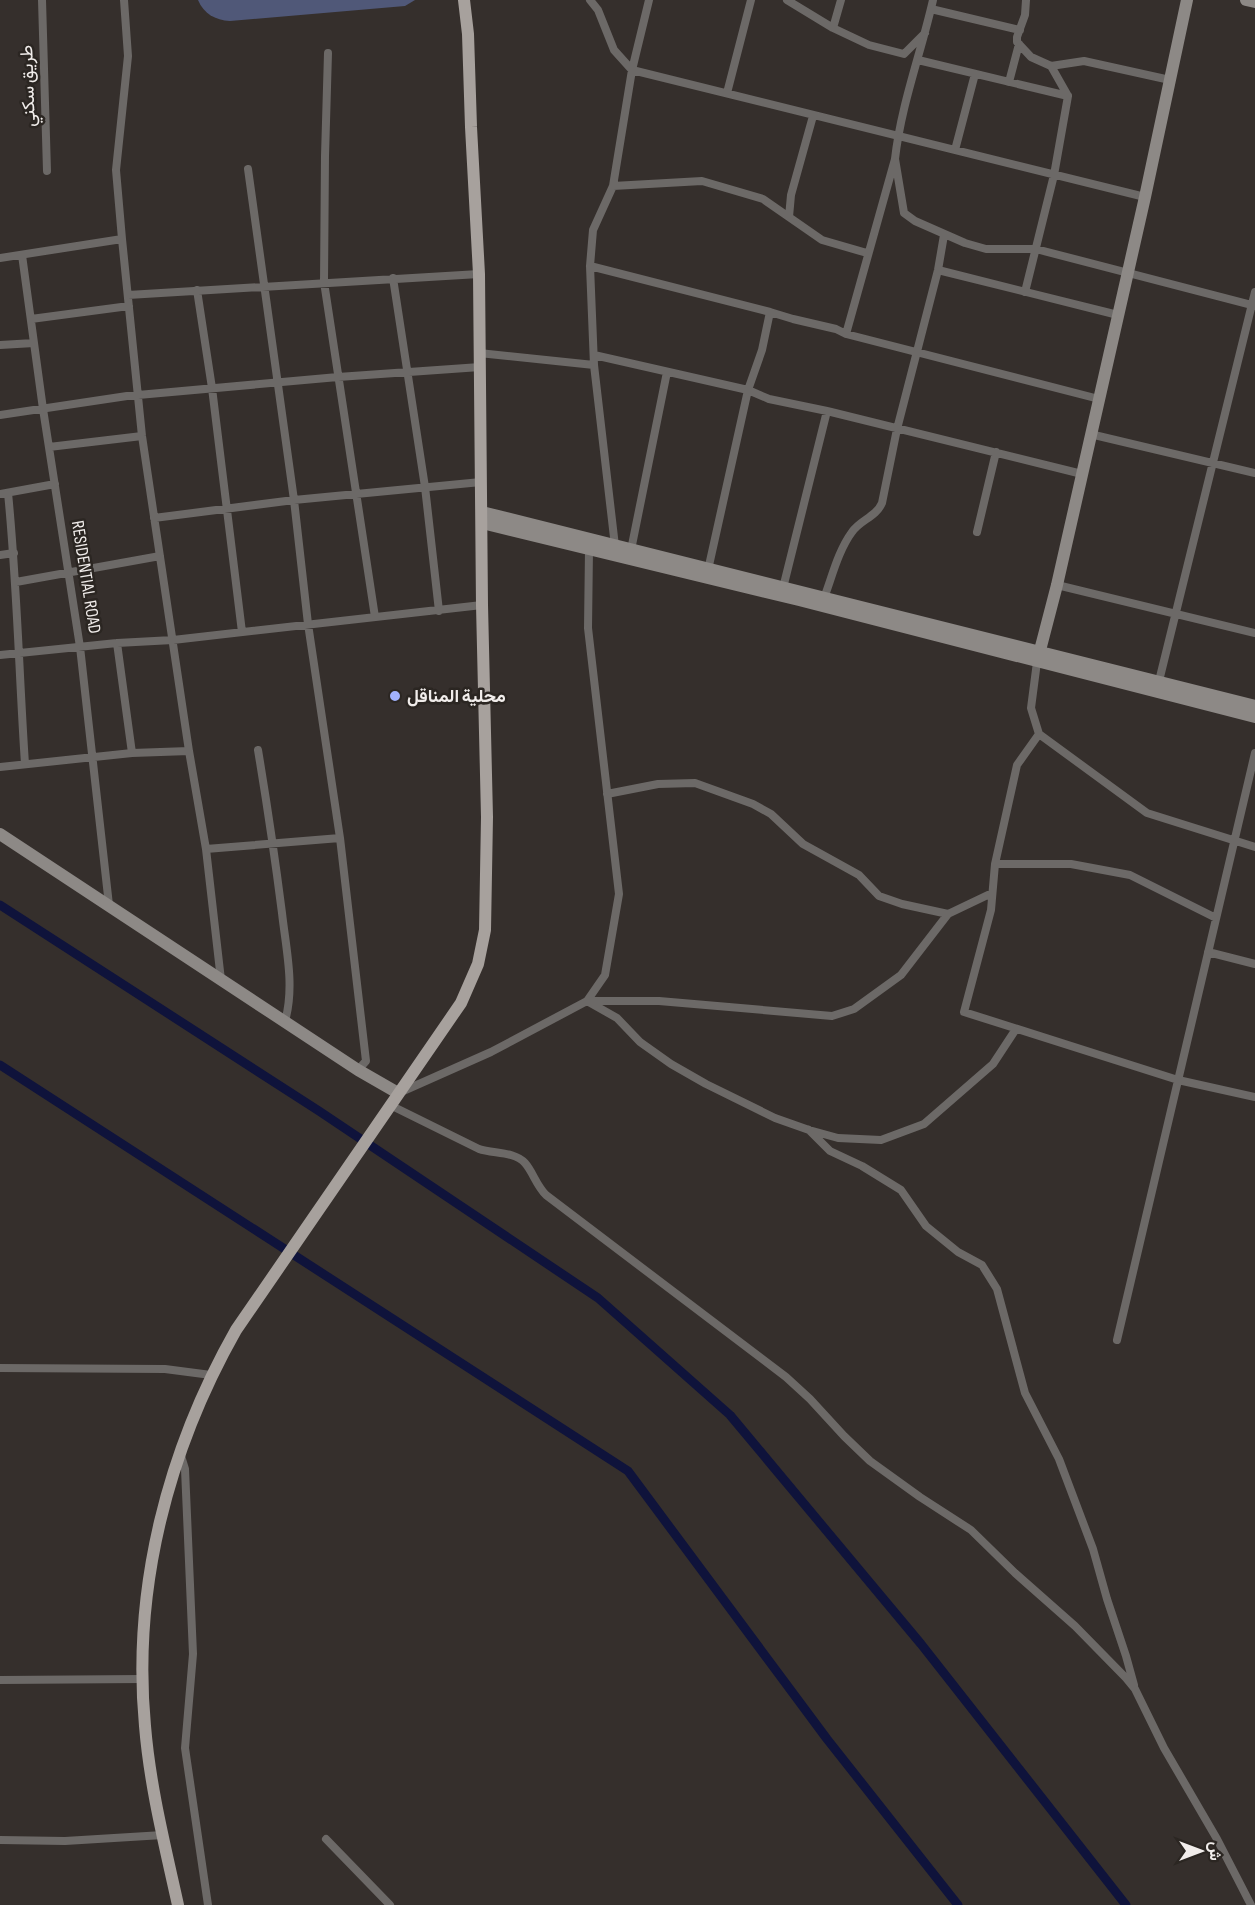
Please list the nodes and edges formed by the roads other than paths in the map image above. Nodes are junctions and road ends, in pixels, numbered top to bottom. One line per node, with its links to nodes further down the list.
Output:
1 (42, 0): 32 (street, طريق سكني)
2 (124, 0): 38 (street)
3 (464, 0): 46 (main road)
4 (590, 0): 21 (street)
5 (649, 0): 21 (street)
6 (751, 0): 25 (street)
7 (787, 0): 14 (street)
8 (841, 0): 14 (street)
9 (1026, 0): 15 (street)
10 (1187, 0): 23 (street)
11 (1246, 0): 12 (street)
12 (1255, 2)
13 (932, 5): 15 (street); 16 (street)
14 (833, 28): 16 (street)
15 (1020, 30): 17 (street)
16 (926, 32): 19 (street)
17 (1019, 44): 20 (street); 24 (street)
18 (328, 53): 48 (street)
19 (918, 60): 22 (street); 28 (street)
20 (1051, 66): 23 (street); 26 (street)
21 (632, 70): 25 (street); 34 (street)
22 (975, 74): 24 (street); 29 (street)
23 (1170, 80): 35 (street)
24 (1009, 82): 26 (street)
25 (727, 93): 27 (street)
26 (1068, 96): 33 (street)
27 (813, 116): 28 (street); 36 (street)
28 (897, 135): 29 (street); 30 (street)
29 (955, 150): 33 (street)
30 (895, 159): 37 (street); 40 (street)
31 (248, 170): 49 (street)
32 (47, 171)
33 (1054, 175): 35 (street); 39 (street)
34 (613, 186): 36 (street); 43 (street)
35 (1145, 197): 45 (street)
36 (789, 217): 40 (street)
37 (944, 235): 39 (street); 44 (street)
38 (122, 239): 41 (street); 53 (street)
39 (1036, 249): 45 (street); 51 (street)
40 (867, 253): 59 (street)
41 (22, 255): 42 (street); 58 (street, RESIDENTIAL ROAD)
42 (0, 258)
43 (590, 266): 56 (street); 64 (street)
44 (938, 270): 51 (street); 62 (street)
45 (1128, 272): 54 (street); 57 (street)
46 (479, 274): 47 (street); 63 (main road)
47 (393, 278): 48 (street); 67 (street)
48 (324, 282): 49 (street); 69 (street)
49 (264, 286): 50 (street); 70 (street)
50 (196, 290): 53 (street); 71 (street)
51 (1025, 292): 57 (street)
52 (1255, 292): 54 (street)
53 (128, 295): 55 (street)
54 (1253, 305): 83 (street)
55 (129, 306): 58 (street); 73 (street)
56 (770, 312): 59 (street); 72 (street)
57 (1118, 315): 74 (street)
58 (31, 319): 60 (street, RESIDENTIAL ROAD)
59 (846, 334): 62 (street)
60 (34, 343): 61 (street); 75 (street, RESIDENTIAL ROAD)
61 (0, 345)
62 (916, 351): 74 (street); 78 (street)
63 (479, 353): 65 (street); 66 (main road)
64 (594, 355): 65 (street); 68 (street)
65 (594, 365): 96 (street)
66 (480, 367): 67 (street); 86 (main road)
67 (408, 372): 69 (street); 88 (street)
68 (667, 372): 72 (street); 98 (street)
69 (338, 377): 70 (street); 90 (street)
70 (278, 382): 71 (street); 91 (street)
71 (212, 388): 73 (street); 92 (street)
72 (748, 390): 76 (street); 102 (street)
73 (137, 396): 75 (street); 80 (street)
74 (1099, 399): 79 (street)
75 (43, 409): 77 (street); 81 (street, RESIDENTIAL ROAD)
76 (827, 411): 78 (street); 106 (street)
77 (0, 415)
78 (897, 429): 82 (street); 107 (street)
79 (1090, 434): 83 (street); 85 (street)
80 (142, 436): 81 (street); 93 (street)
81 (50, 447): 87 (street, RESIDENTIAL ROAD)
82 (996, 452): 85 (street); 95 (street)
83 (1212, 463): 84 (street); 110 (street)
84 (1255, 473)
85 (1082, 474): 105 (street)
86 (482, 482): 88 (street); 94 (main road)
87 (55, 484): 89 (street); 103 (street, RESIDENTIAL ROAD)
88 (425, 488): 90 (street); 109 (street)
89 (2, 494): 99 (street)
90 (356, 494): 91 (street); 111 (street)
91 (294, 500): 92 (street); 112 (street)
92 (227, 509): 93 (street); 113 (street)
93 (154, 518): 101 (street)
94 (482, 518): 96 (street); 97 (street); 108 (main road)
95 (977, 532)
96 (615, 546): 98 (street)
97 (589, 550): 120 (street); 132 (street)
98 (631, 550): 102 (street)
99 (14, 553): 100 (street); 104 (street)
100 (0, 555)
101 (160, 556): 103 (street); 115 (street)
102 (708, 570): 106 (street)
103 (68, 572): 104 (street); 117 (street, RESIDENTIAL ROAD)
104 (16, 582): 118 (street)
105 (1057, 585): 110 (street); 120 (street)
106 (783, 588): 107 (street)
107 (824, 598): 120 (street)
108 (482, 605): 109 (street); 152 (main road)
109 (439, 610): 111 (street)
110 (1175, 614): 114 (street); 121 (street)
111 (375, 617): 112 (street)
112 (308, 624): 113 (street); 134 (street)
113 (242, 632): 115 (street)
114 (1255, 633)
115 (173, 640): 116 (street); 126 (street)
116 (117, 643): 117 (street); 127 (street)
117 (80, 646): 118 (street); 129 (street, RESIDENTIAL ROAD)
118 (18, 653): 119 (street); 130 (street)
119 (0, 655)
120 (1038, 656): 121 (street); 123 (street); 124 (street)
121 (1159, 681): 122 (street)
122 (1255, 706)
123 (1255, 717)
124 (1039, 734): 135 (street); 139 (street)
125 (258, 750): 136 (street)
126 (189, 751): 127 (street); 138 (street)
127 (132, 753): 129 (street)
128 (1255, 753): 135 (street)
129 (91, 757): 130 (street); 141 (street, RESIDENTIAL ROAD)
130 (24, 764): 131 (street)
131 (0, 767)
132 (607, 794): 142 (street); 147 (street)
133 (0, 834): 141 (street)
134 (340, 838): 136 (street); 150 (street)
135 (1234, 841): 137 (street); 143 (street)
136 (273, 843): 138 (street); 148 (street)
137 (1255, 847)
138 (206, 849): 146 (street)
139 (995, 864): 140 (street); 143 (street)
140 (992, 893): 142 (street); 149 (street)
141 (109, 905): 146 (street)
142 (948, 914): 147 (street)
143 (1216, 918): 144 (street)
144 (1208, 952): 145 (street); 151 (street)
145 (1255, 964)
146 (221, 980): 148 (street)
147 (588, 1001): 152 (street); 155 (street)
148 (285, 1021): 150 (street)
149 (1016, 1029): 151 (street); 155 (street)
150 (358, 1070): 152 (street)
151 (1178, 1080): 153 (street); 156 (street)
152 (398, 1093): 154 (main road)
153 (1255, 1097)
154 (390, 1105): 158 (main road); 162 (street)
155 (809, 1130): 162 (street)
156 (1117, 1340)
157 (0, 1368): 158 (street)
158 (212, 1374): 159 (main road)
159 (180, 1452): 160 (main road); 167 (street)
160 (143, 1679): 161 (street); 163 (main road)
161 (0, 1680)
162 (1135, 1689): 169 (street)
163 (163, 1835): 165 (street); 166 (main road)
164 (326, 1839): 168 (street)
165 (0, 1840)
166 (178, 1905)
167 (208, 1905)
168 (390, 1905)
169 (1251, 1905)

